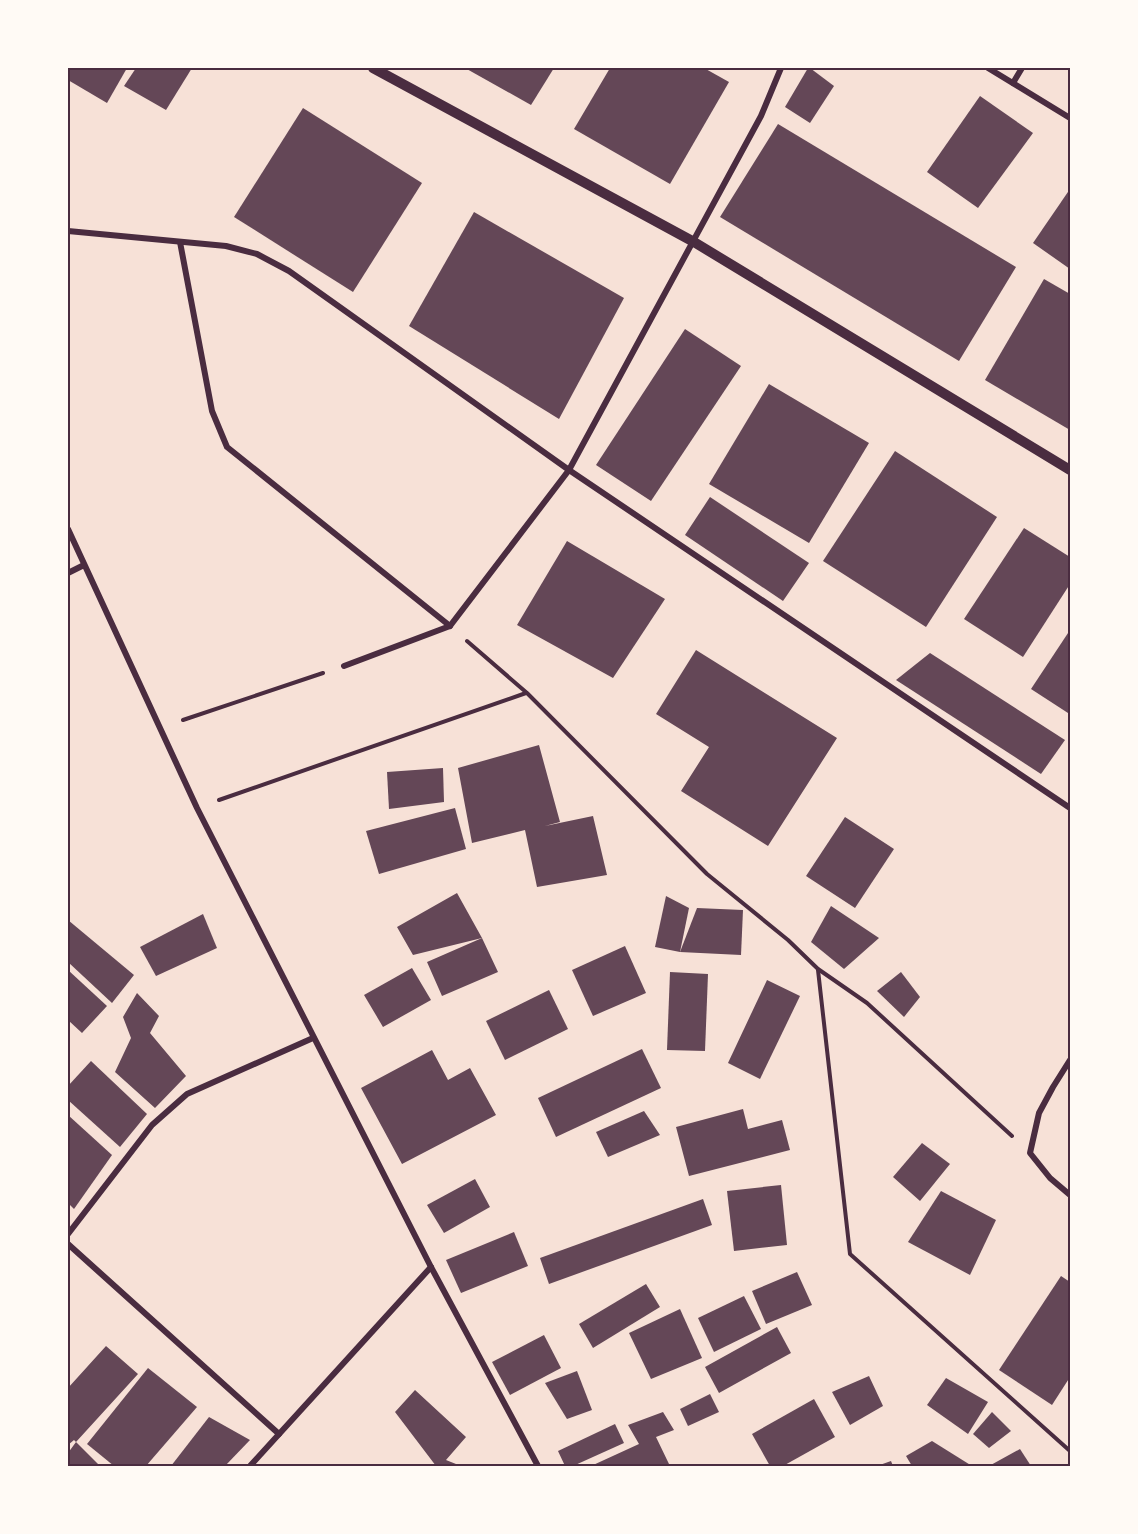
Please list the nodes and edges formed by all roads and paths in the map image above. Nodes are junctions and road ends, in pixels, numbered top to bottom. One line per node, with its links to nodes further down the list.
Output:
1 (373, 68): 9 (street)
2 (781, 68): 9 (street)
3 (988, 68): 5 (street)
4 (1022, 68): 5 (street)
5 (1014, 83): 6 (street)
6 (1071, 118)
7 (68, 231): 8 (street)
8 (180, 242): 10 (street); 15 (street)
9 (694, 242): 10 (street); 11 (street)
10 (569, 470): 15 (street); 20 (street)
11 (1071, 470)
12 (68, 529): 13 (street)
13 (84, 565): 14 (street); 18 (street)
14 (68, 573)
15 (450, 626): 16 (street); 17 (path)
16 (344, 666): 18 (path)
17 (527, 693): 19 (path); 21 (path)
18 (160, 728): 19 (street)
19 (197, 808): 22 (street)
20 (1071, 808)
21 (818, 969): 24 (path); 30 (path)
22 (313, 1038): 26 (street); 28 (street)
23 (1071, 1060): 24 (street)
24 (1030, 1153): 25 (street)
25 (1071, 1194)
26 (68, 1234)
27 (68, 1244): 29 (street)
28 (431, 1267): 29 (street); 32 (street)
29 (279, 1434): 31 (street)
30 (1071, 1451)
31 (250, 1467)
32 (538, 1467)

